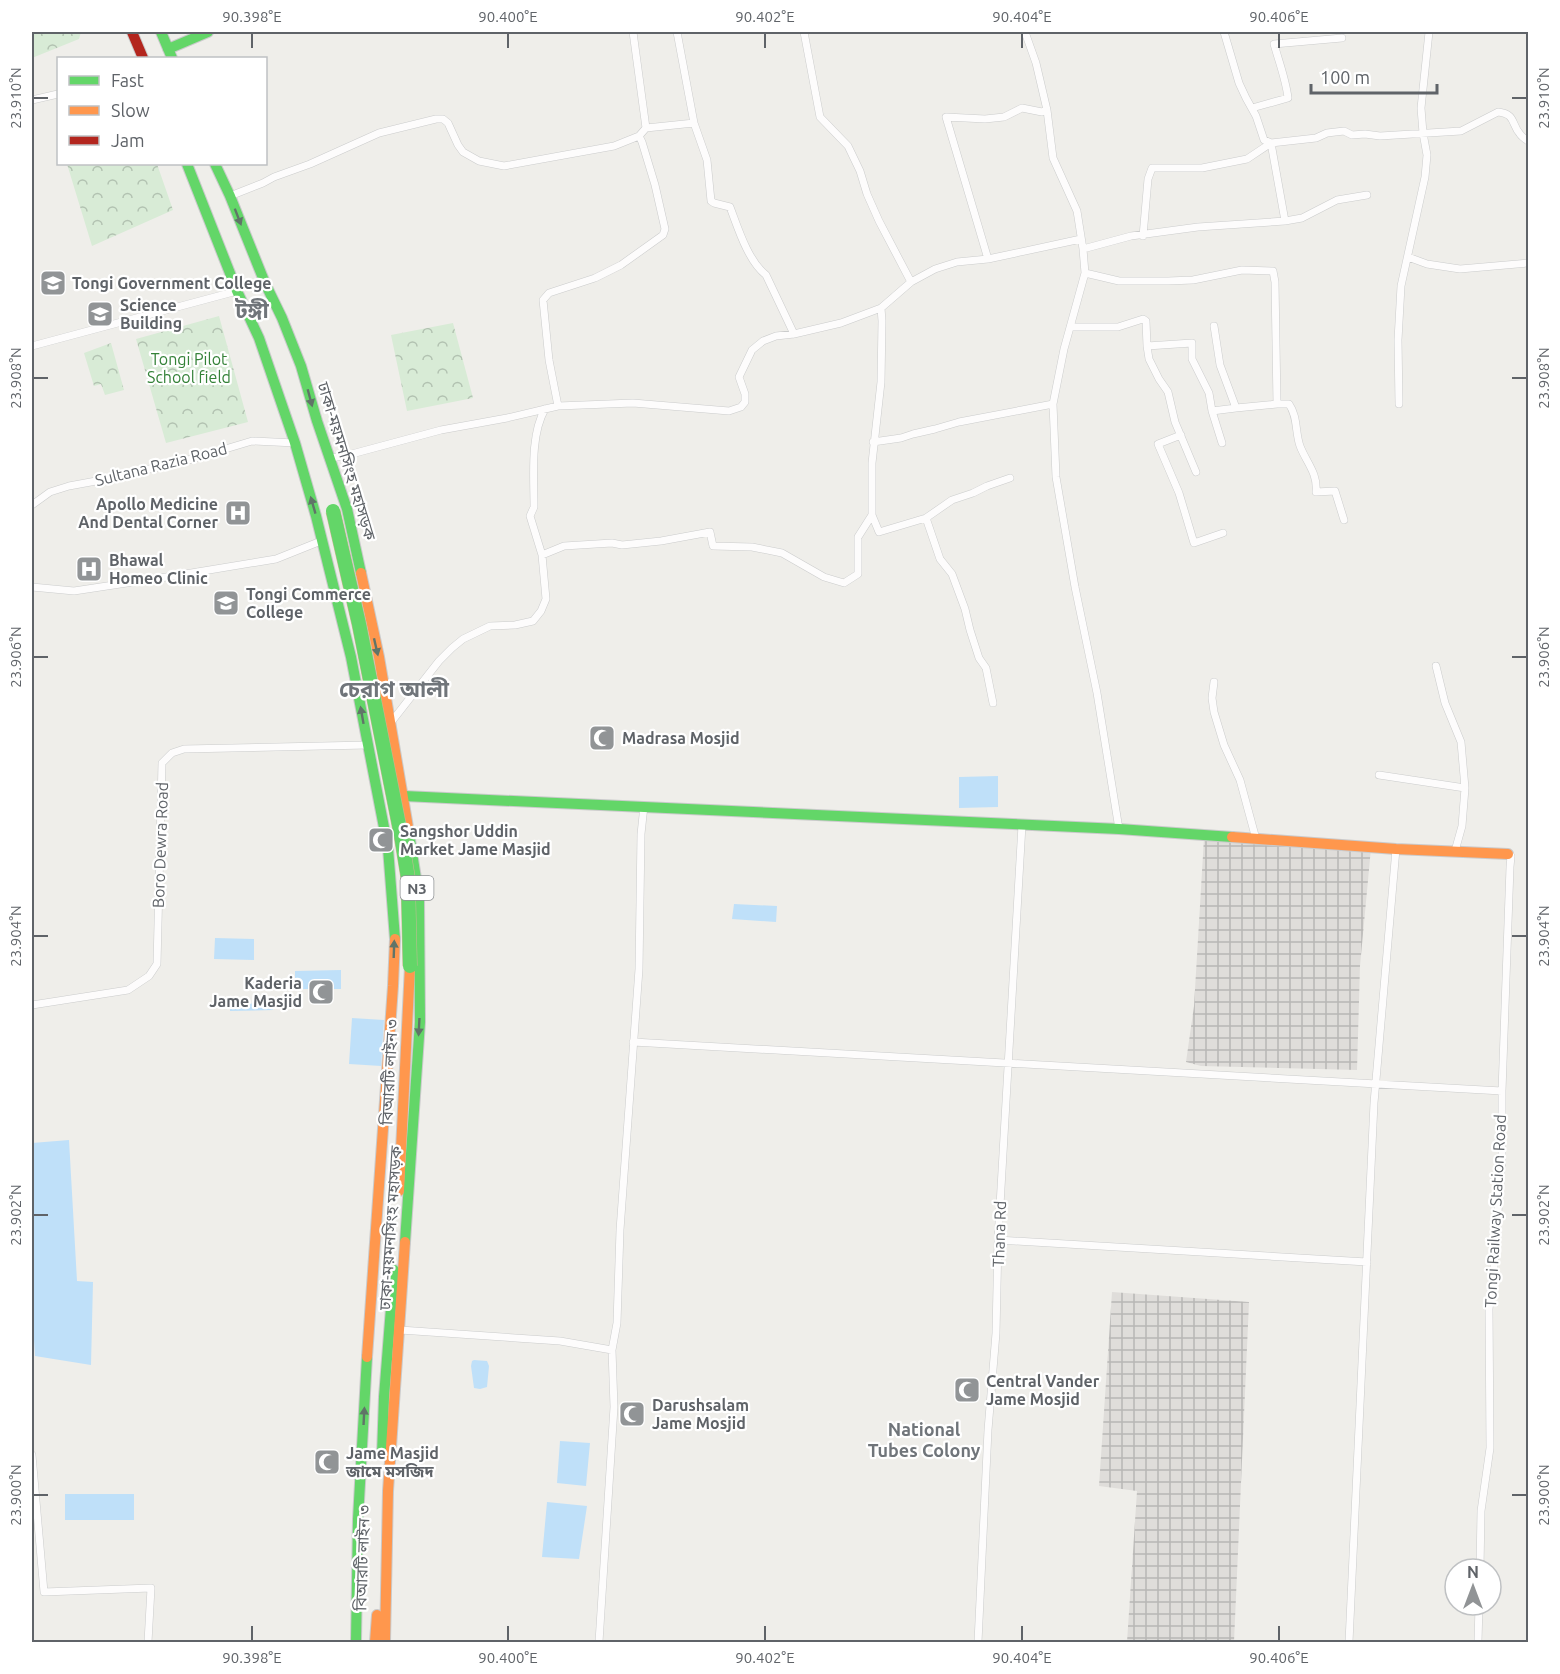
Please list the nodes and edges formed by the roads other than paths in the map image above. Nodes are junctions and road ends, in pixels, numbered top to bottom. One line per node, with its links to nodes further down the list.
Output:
1 (132, 32): 12 (main road)
2 (161, 32): 11 (main road)
3 (208, 32): 11 (main road)
4 (633, 32): 18 (street)
5 (677, 32): 17 (street)
6 (804, 32): 35 (street)
7 (1025, 32): 16 (street)
8 (1224, 32): 15 (street)
9 (1429, 32): 19 (street)
10 (1342, 38): 15 (street)
11 (170, 54)
12 (143, 57)
13 (57, 94): 14 (street)
14 (32, 100)
15 (1252, 108): 22 (street)
16 (1047, 110): 29 (street); 32 (street)
17 (694, 123): 18 (street); 40 (street)
18 (646, 128): 20 (street)
19 (1423, 133): 21 (street); 22 (street); 31 (street)
20 (639, 136): 26 (street); 46 (street)
21 (1528, 141)
22 (1271, 143): 27 (street); 28 (street)
23 (187, 165): 36 (main road, ঢাকা-ময়মনসিংহ মহাসড়ক / N3)
24 (215, 165): 26 (main road, ঢাকা-ময়মনসিংহ মহাসড়ক / N3)
25 (1367, 195): 27 (street)
26 (230, 196): 54 (main road, ঢাকা-ময়মনসিংহ মহাসড়ক / N3, one-way to 54)
27 (1285, 221): 28 (street)
28 (1143, 236): 30 (street)
29 (1081, 239): 30 (street); 32 (street)
30 (1083, 249): 34 (street)
31 (1408, 257): 33 (street); 45 (street)
32 (988, 259): 35 (street)
33 (1528, 263)
34 (1085, 273): 39 (street); 44 (street)
35 (911, 282): 37 (street)
36 (237, 291): 41 (street); 52 (main road, ঢাকা-ময়মনসিংহ মহাসড়ক / N3)
37 (881, 308): 40 (street); 51 (street)
38 (1214, 326): 47 (street)
39 (1070, 327): 42 (street); 43 (street)
40 (794, 334): 46 (street)
41 (32, 346)
42 (1147, 346): 49 (street); 50 (street)
43 (1053, 404): 51 (street); 76 (street)
44 (1277, 404): 47 (street); 61 (street)
45 (1399, 404)
46 (558, 406): 48 (street)
47 (1236, 408): 49 (street)
48 (545, 409): 54 (street); 64 (street)
49 (1212, 411): 53 (street)
50 (1181, 435): 55 (street); 62 (street)
51 (873, 442): 59 (street)
52 (295, 443): 57 (street, Sultana Razia Road); 63 (main road, ঢাকা-ময়মনসিংহ মহাসড়ক / N3, one-way to 52)
53 (1222, 443)
54 (331, 458): 69 (main road, ঢাকা-ময়মনসিংহ মহাসড়ক / N3, one-way to 69)
55 (1196, 472)
56 (1010, 478): 60 (street)
57 (32, 505)
58 (333, 511): 95 (main road, বিআরটি লাইন ৩, bridge)
59 (872, 515): 60 (street); 64 (street)
60 (926, 518): 68 (street)
61 (1344, 520)
62 (1223, 533)
63 (321, 541): 65 (street); 70 (main road, ঢাকা-ময়মনসিংহ মহাসড়ক / N3, one-way to 63)
64 (542, 555): 69 (street)
65 (32, 587)
66 (1436, 666): 72 (street)
67 (1214, 681): 77 (street)
68 (993, 703)
69 (390, 724): 73 (main road, ঢাকা-ময়মনসিংহ মহাসড়ক / N3)
70 (367, 745): 81 (street, Boro Dewra Road); 94 (main road, ঢাকা-ময়মনসিংহ মহাসড়ক / N3, one-way to 70)
71 (1379, 775): 72 (street)
72 (1465, 788): 79 (street)
73 (404, 796): 74 (main road); 88 (main road, ঢাকা-ময়মনসিংহ মহাসড়ক / N3, one-way to 88)
74 (644, 806): 75 (main road); 82 (street)
75 (1022, 825): 76 (main road); 83 (street, Thana Rd)
76 (1119, 829): 77 (main road)
77 (1256, 839): 78 (main road)
78 (1396, 849): 79 (main road); 84 (street)
79 (1455, 851): 80 (main road)
80 (1508, 854): 85 (street, Tongi Railway Station Road)
81 (32, 1005)
82 (633, 1042): 83 (street); 89 (street)
83 (1009, 1063): 84 (street); 86 (street, Thana Rd)
84 (1376, 1083): 85 (street); 87 (street)
85 (1502, 1091): 91 (street, Tongi Railway Station Road)
86 (998, 1240): 87 (street); 98 (street, Thana Rd)
87 (1367, 1262): 99 (street)
88 (399, 1330): 89 (street); 96 (main road, ঢাকা-ময়মনসিংহ মহাসড়ক / N3)
89 (612, 1350): 97 (street)
90 (32, 1455): 93 (street)
91 (1480, 1557)
92 (1479, 1617): 100 (street)
93 (148, 1642)
94 (356, 1642)
95 (375, 1642)
96 (386, 1642)
97 (598, 1642)
98 (978, 1642)
99 (1349, 1642)
100 (1478, 1642)

